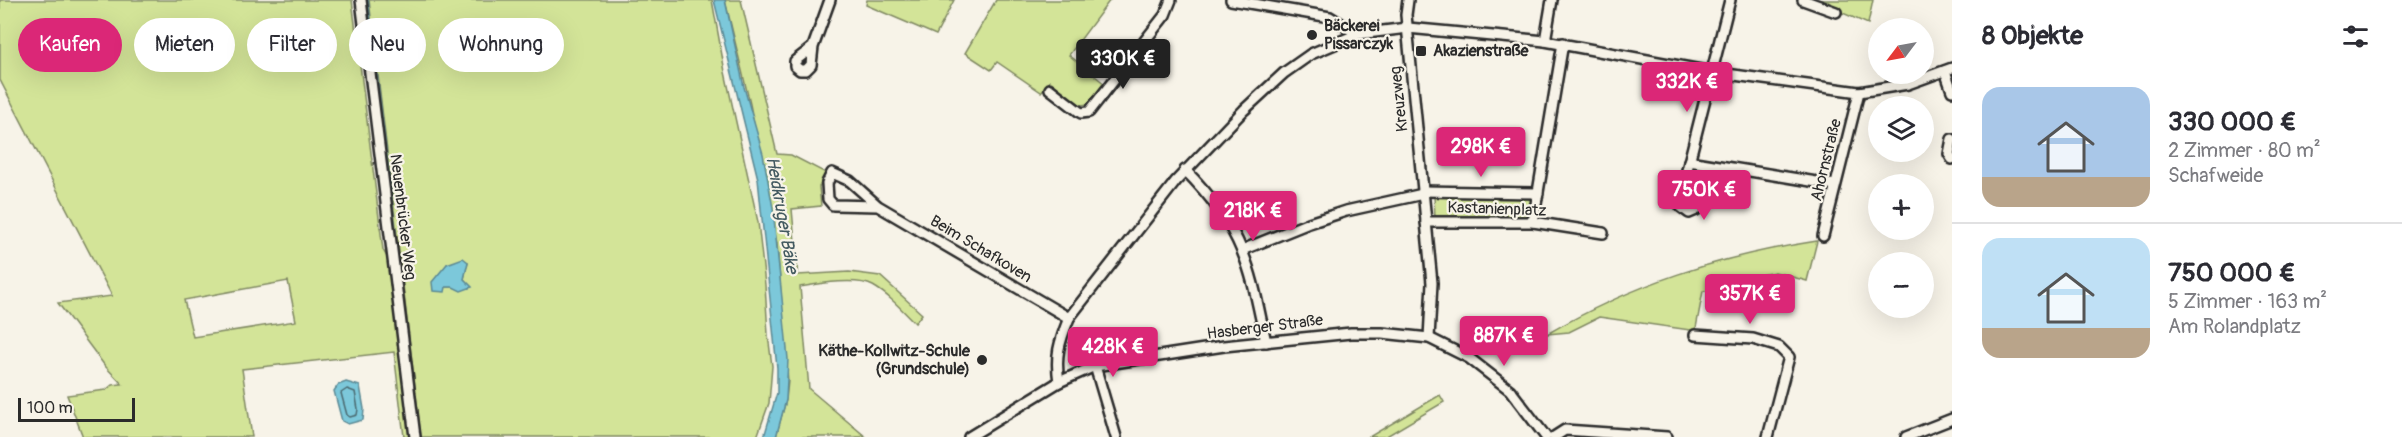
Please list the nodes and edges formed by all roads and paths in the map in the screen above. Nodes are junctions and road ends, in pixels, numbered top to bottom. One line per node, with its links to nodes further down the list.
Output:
1 (361, 0): 41 (street, Neuenbrücker Weg)
2 (830, 0): 14 (street)
3 (1171, 0): 17 (street)
4 (1232, 0): 11 (street)
5 (1408, 0): 10 (street, Kreuzweg)
6 (1552, 0): 12 (street)
7 (1730, 0): 16 (street)
8 (1803, 0): 9 (street)
9 (1836, 12)
10 (1408, 28): 11 (street); 12 (street); 25 (street, Kreuzweg)
11 (1358, 34): 23 (street)
12 (1545, 41): 13 (street)
13 (1563, 43): 16 (street); 26 (street)
14 (813, 47)
15 (1949, 69): 18 (street); 19 (street)
16 (1712, 72): 19 (street); 22 (street)
17 (1050, 89)
18 (1952, 91)
19 (1859, 92): 24 (street, Ahornstraße)
20 (1952, 139): 21 (street)
21 (1952, 159)
22 (1689, 161): 24 (street); 27 (street)
23 (1185, 170): 33 (street); 34 (street)
24 (1835, 185): 32 (street, Ahornstraße)
25 (1423, 193): 26 (street, Kastanienplatz); 29 (street, Kreuzweg); 33 (street, Kastanienplatz)
26 (1538, 193): 30 (street)
27 (1684, 198)
28 (878, 206): 28 (street, Beim Schafkoven); 34 (street, Beim Schafkoven)
29 (1426, 222): 30 (street, Kastanienplatz); 36 (street, Kreuzweg)
30 (1533, 222): 31 (street, Kastanienplatz)
31 (1603, 233)
32 (1823, 236)
33 (1242, 250): 37 (street)
34 (1069, 318): 39 (street)
35 (1695, 335): 47 (street)
36 (1429, 339): 37 (street, Hasberger Straße); 44 (street, Hasberger Straße)
37 (1266, 342): 38 (street, Hasberger Straße)
38 (1095, 366): 39 (street, Hasberger Straße); 43 (street)
39 (1059, 382): 42 (street, Hasberger Straße)
40 (1952, 419): 48 (street)
41 (415, 437)
42 (969, 437)
43 (1116, 437)
44 (1546, 437)
45 (1554, 437): 46 (street)
46 (1667, 437)
47 (1768, 437)
48 (1906, 437)

